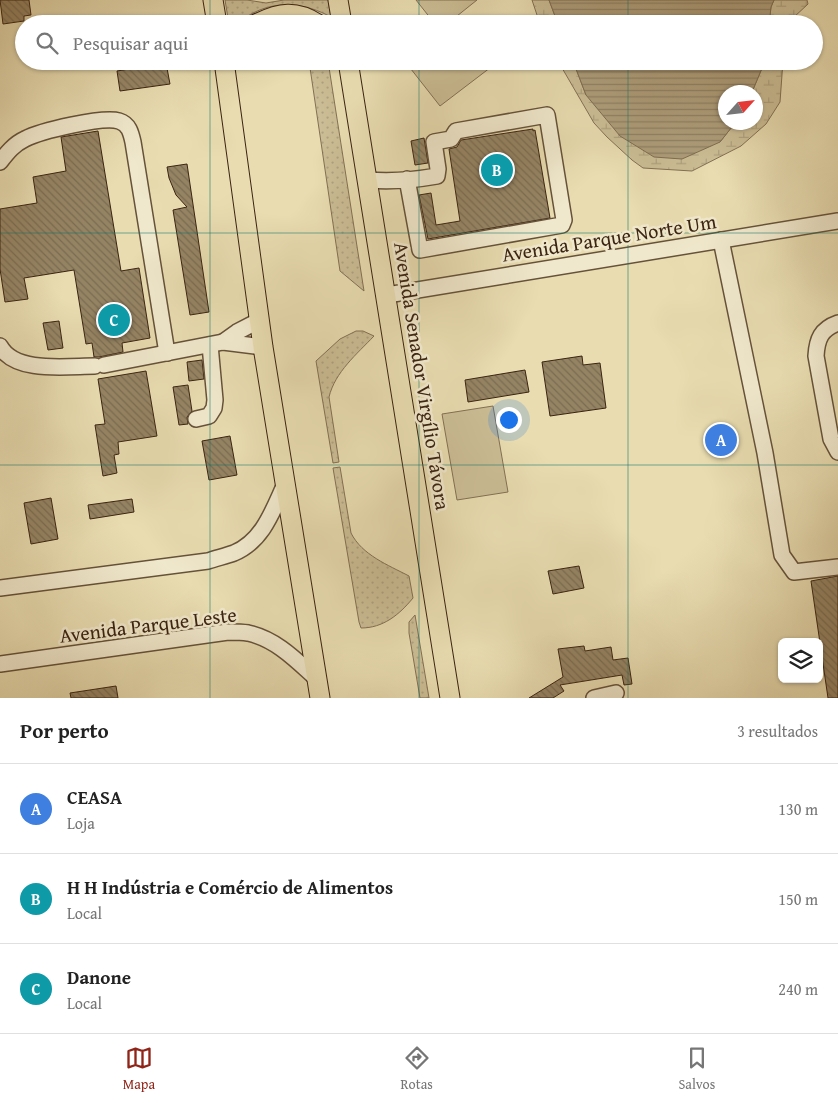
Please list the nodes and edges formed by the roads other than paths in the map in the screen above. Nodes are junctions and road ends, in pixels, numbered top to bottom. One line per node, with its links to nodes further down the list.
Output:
1 (213, 0): 3 (main road)
2 (338, 0): 4 (main road)
3 (216, 15)
4 (340, 15)
5 (226, 70): 13 (main road)
6 (350, 70): 9 (main road, Avenida Senador Virgílio Távora)
7 (0, 162): 18 (street)
8 (407, 179): 8 (street); 9 (street)
9 (368, 180): 12 (main road, Avenida Senador Virgílio Távora)
10 (838, 221): 11 (street, Avenida Parque Norte Um)
11 (721, 240): 12 (street, Avenida Parque Norte Um); 22 (street)
12 (386, 295): 28 (main road, Avenida Senador Virgílio Távora)
13 (260, 320): 15 (street); 17 (main road)
14 (838, 323): 20 (street)
15 (216, 343): 17 (street); 18 (street); 19 (street)
16 (0, 346): 18 (street)
17 (263, 347): 21 (main road)
18 (167, 353)
19 (196, 419)
20 (838, 452)
21 (285, 484): 23 (street); 25 (main road)
22 (838, 567)
23 (0, 588)
24 (0, 664): 25 (street, Avenida Parque Leste)
25 (317, 678): 27 (main road)
26 (616, 693): 29 (street)
27 (320, 698)
28 (450, 698)
29 (594, 698)

